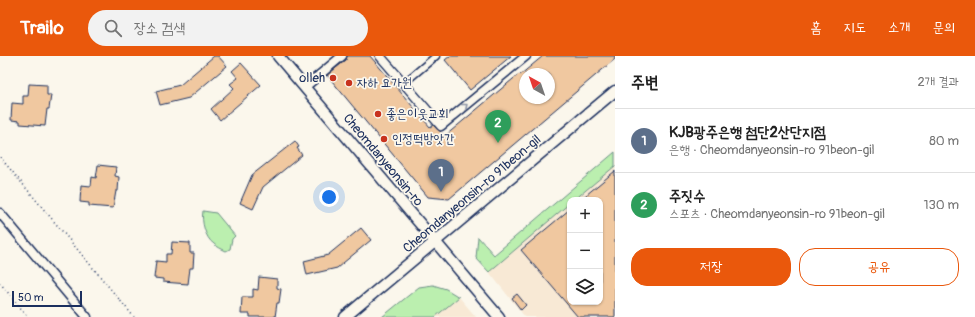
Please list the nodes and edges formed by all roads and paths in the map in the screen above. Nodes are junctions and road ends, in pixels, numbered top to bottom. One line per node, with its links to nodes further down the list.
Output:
1 (278, 56): 7 (street, Cheomdanyeonsin-ro)
2 (342, 56): 7 (street)
3 (380, 56): 6 (street)
4 (436, 56): 6 (street)
5 (526, 56): 6 (street, one-way to 5)
6 (404, 83)
7 (305, 87): 11 (street, Cheomdanyeonsin-ro)
8 (615, 91): 11 (street, Cheomdanyeonsin-ro 91beon-gil)
9 (0, 157): 15 (path)
10 (0, 213): 14 (street)
11 (435, 242): 16 (street, Cheomdanyeonsin-ro 91beon-gil); 17 (street, Cheomdanyeonsin-ro)
12 (0, 283): 13 (path)
13 (28, 317)
14 (87, 317)
15 (134, 317)
16 (345, 317)
17 (499, 317)

